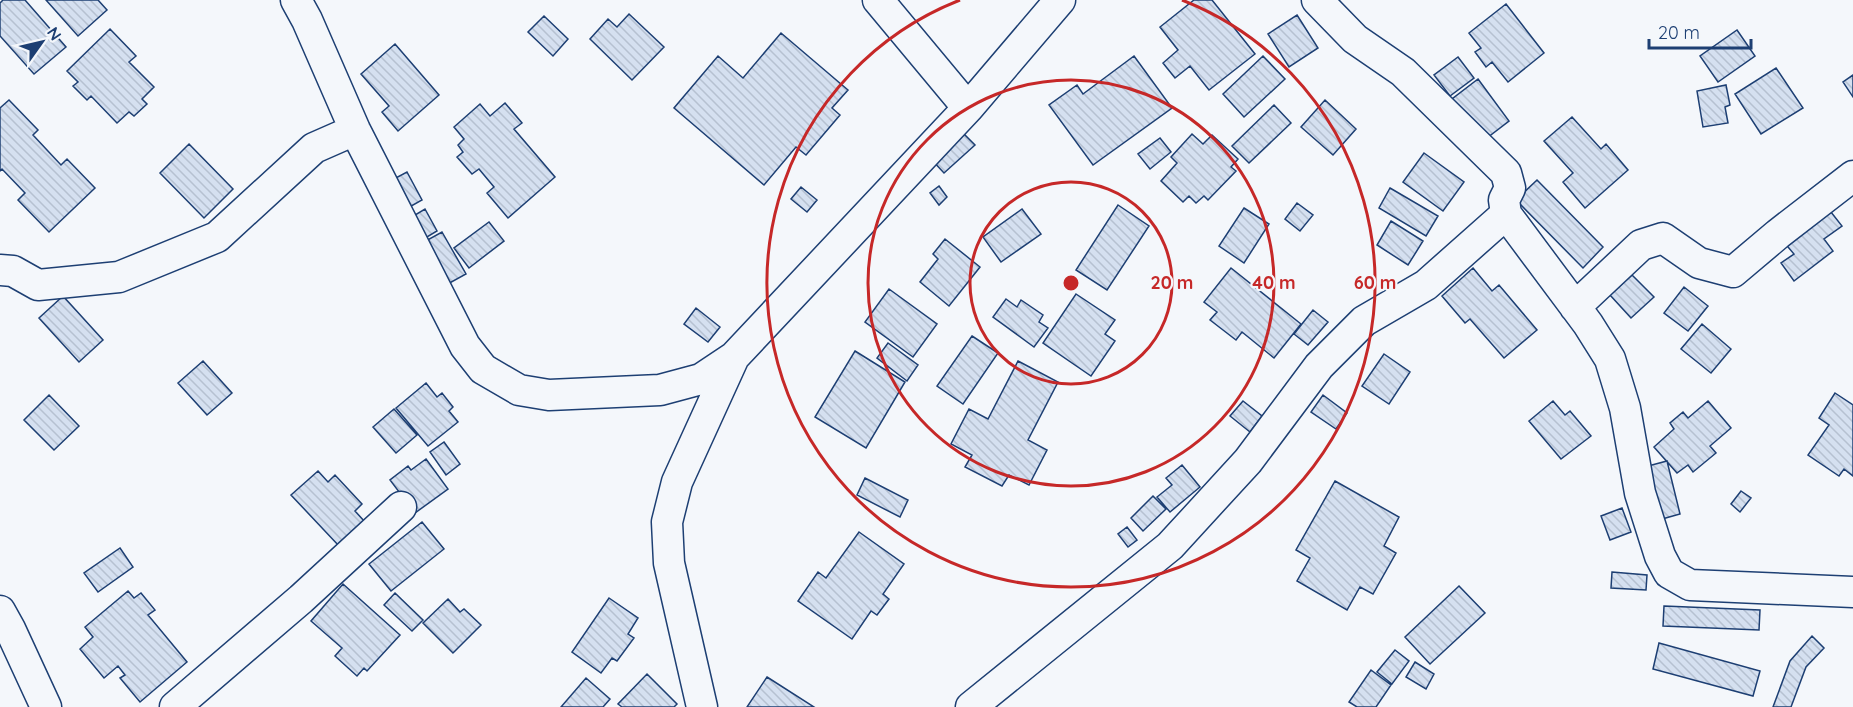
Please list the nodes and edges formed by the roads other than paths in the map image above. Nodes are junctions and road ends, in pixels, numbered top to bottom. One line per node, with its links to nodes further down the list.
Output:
1 (296, 0): 6 (street)
2 (878, 0): 5 (street)
3 (1060, 0): 5 (street)
4 (1317, 0): 8 (street)
5 (968, 108): 11 (street)
6 (355, 130): 9 (street); 11 (street)
7 (1853, 176): 10 (street)
8 (1506, 214): 10 (street); 18 (street)
9 (0, 270)
10 (1575, 307): 13 (street)
11 (734, 357): 17 (street)
12 (401, 507): 16 (street)
13 (1853, 592)
14 (0, 611): 15 (street)
15 (46, 707)
16 (175, 707)
17 (702, 707)
18 (971, 707)

